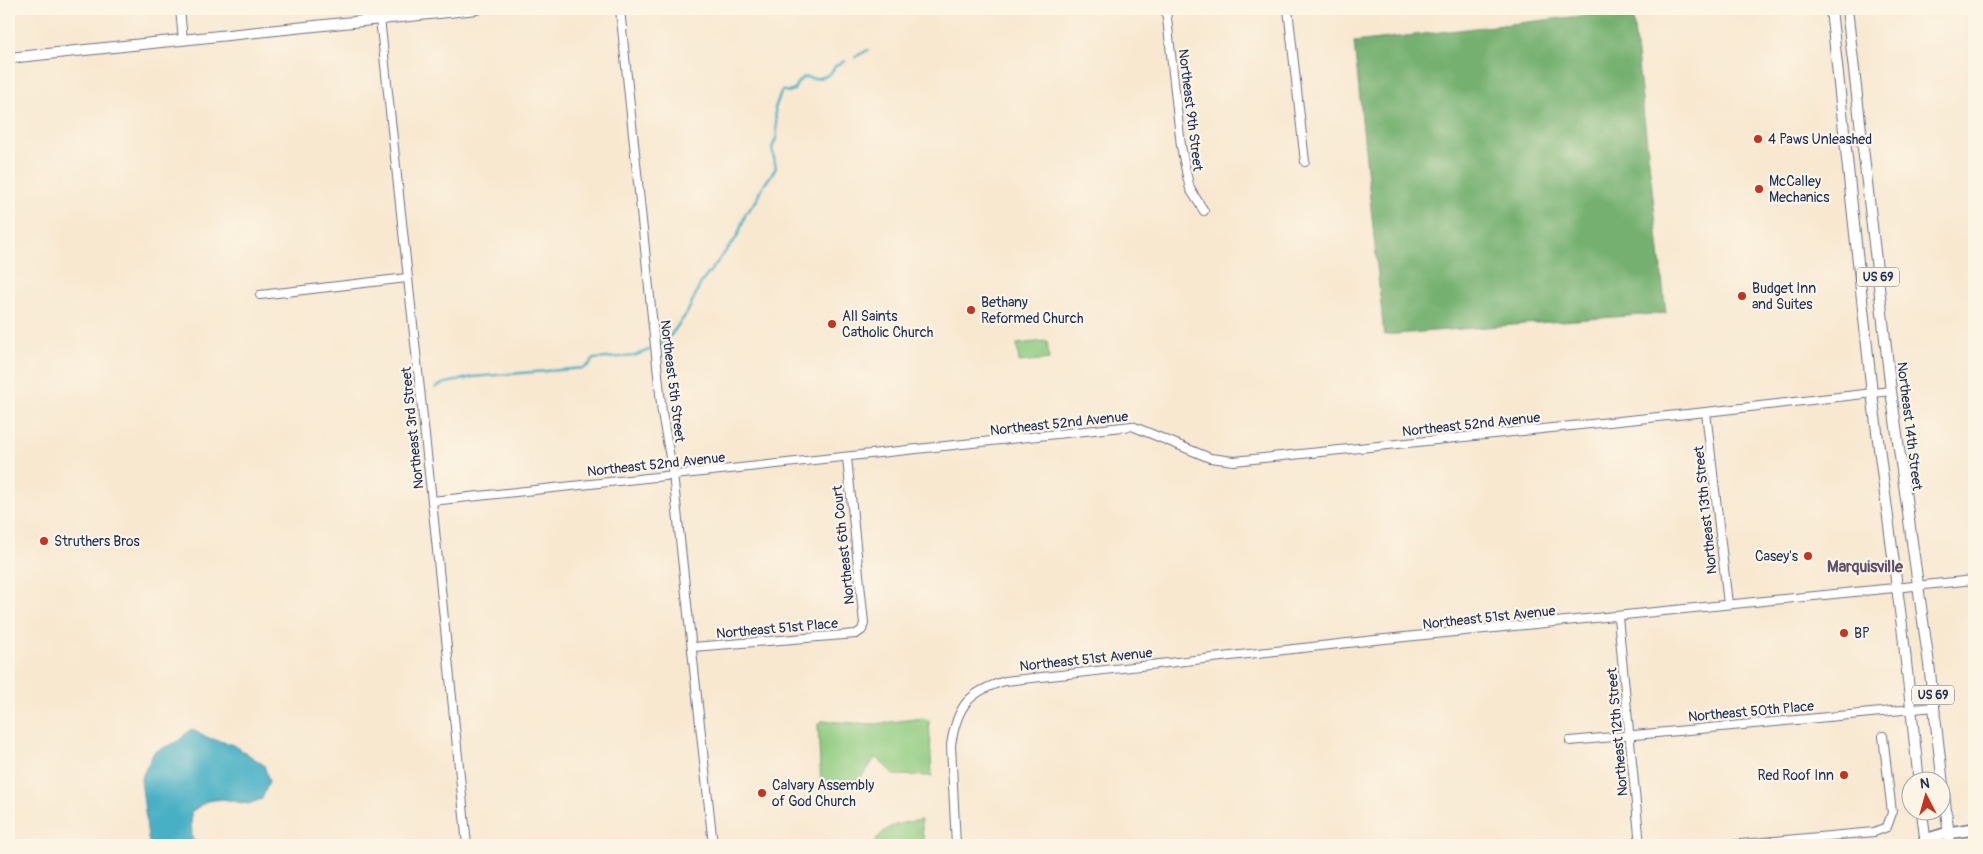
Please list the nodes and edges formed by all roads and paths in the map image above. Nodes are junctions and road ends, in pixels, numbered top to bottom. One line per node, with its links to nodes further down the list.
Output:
1 (180, 9): 9 (street)
2 (477, 9): 8 (main road)
3 (620, 9): 19 (street, Northeast 5th Street)
4 (1166, 9): 12 (street, Northeast 9th Street)
5 (1288, 9): 11 (street)
6 (1831, 9): 16 (main road, US 69)
7 (1847, 9): 15 (main road, Northeast 14th Street / US 69)
8 (379, 13): 9 (main road); 13 (street, Northeast 3rd Street)
9 (183, 40): 10 (main road)
10 (9, 58)
11 (1305, 162)
12 (1204, 211)
13 (407, 278): 14 (street); 20 (street, Northeast 3rd Street)
14 (260, 295)
15 (1891, 390): 16 (street, Northeast 52nd Avenue); 22 (main road, Northeast 14th Street / US 69)
16 (1872, 393): 17 (street, Northeast 52nd Avenue); 23 (main road, US 69)
17 (1706, 412): 18 (street, Northeast 52nd Avenue); 24 (street, Northeast 13th Street)
18 (847, 458): 19 (street, Northeast 52nd Avenue); 26 (street, Northeast 6th Court)
19 (673, 474): 20 (street, Northeast 52nd Avenue); 27 (street, Northeast 5th Street)
20 (432, 501): 38 (street, Northeast 3rd Street)
21 (1974, 580): 22 (street, Northeast 51st Avenue)
22 (1918, 586): 23 (street, Northeast 51st Avenue); 28 (main road, Northeast 14th Street / US 69)
23 (1897, 588): 24 (street, Northeast 51st Avenue); 29 (main road, US 69)
24 (1728, 604): 25 (street, Northeast 51st Avenue)
25 (1618, 616): 30 (street, Northeast 12th Street); 40 (street, Northeast 51st Avenue)
26 (862, 630): 27 (street, Northeast 51st Place)
27 (693, 647): 39 (street, Northeast 5th Street)
28 (1935, 707): 29 (street, Northeast 50th Place); 36 (main road, Northeast 14th Street / US 69)
29 (1911, 709): 30 (street, Northeast 50th Place); 33 (main road, US 69)
30 (1630, 735): 32 (street, Northeast 50th Place); 41 (street, Northeast 12th Street)
31 (1883, 736): 42 (street)
32 (1570, 741)
33 (1918, 772)
34 (1923, 822): 37 (main road)
35 (1974, 829): 36 (highway)
36 (1948, 833): 37 (highway); 43 (main road, Northeast 14th Street / US 69)
37 (1926, 843)
38 (467, 845)
39 (713, 845)
40 (956, 845)
41 (1640, 845)
42 (1730, 845)
43 (1950, 845)

